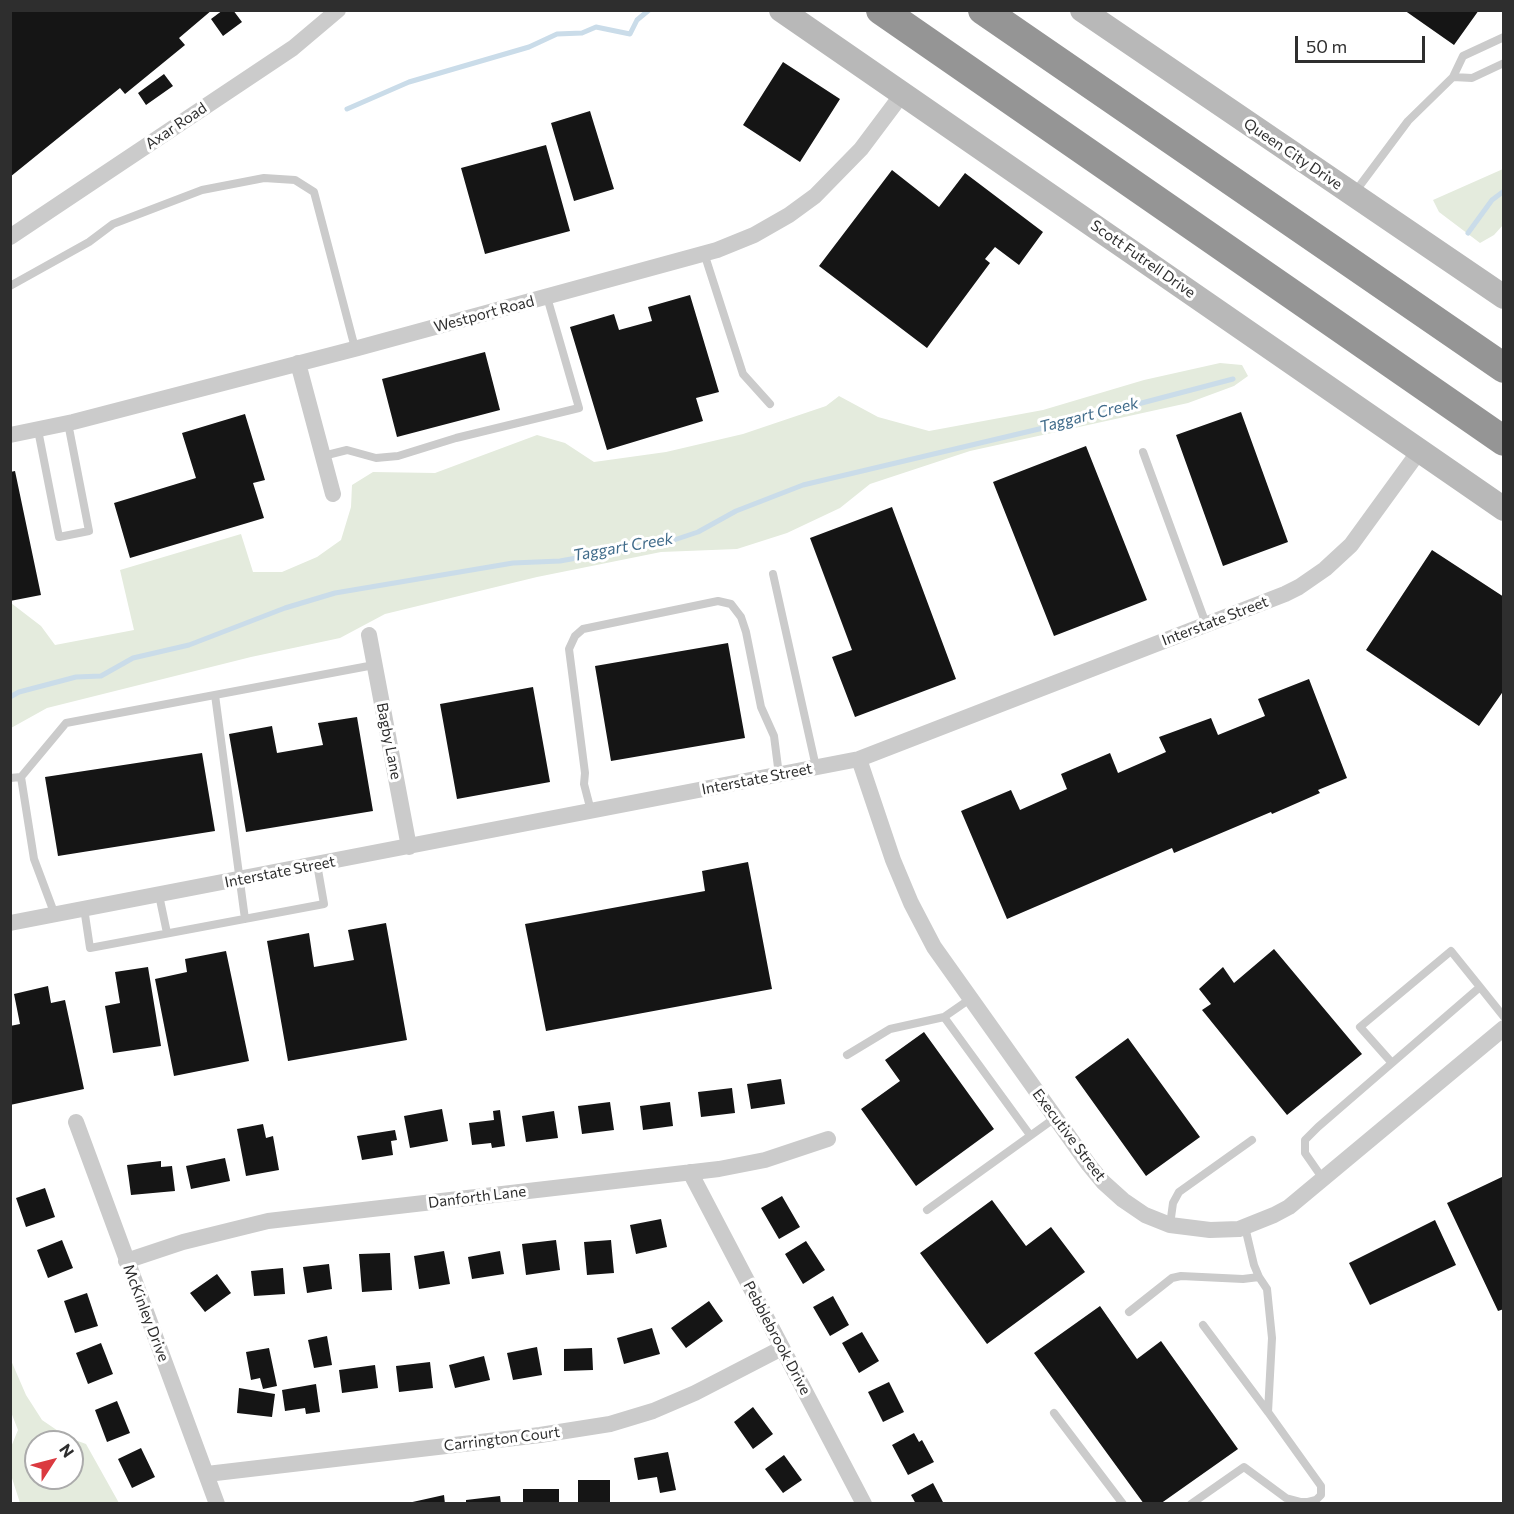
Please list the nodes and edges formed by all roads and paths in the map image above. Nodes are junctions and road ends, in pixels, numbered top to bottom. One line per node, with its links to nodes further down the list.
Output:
1 (338, 10): 11 (street, Axar Road)
2 (781, 10): 9 (street, Scott Futrell Drive)
3 (881, 10): 23 (highway)
4 (983, 10): 18 (highway)
5 (1082, 10): 10 (street, Queen City Drive)
6 (1503, 37): 8 (lane)
7 (1503, 63): 8 (lane)
8 (1454, 77): 10 (lane)
9 (903, 93): 12 (street, Westport Road); 24 (street, Scott Futrell Drive)
10 (1353, 195): 14 (street, Queen City Drive)
11 (10, 237)
12 (704, 253): 15 (street, Westport Road); 19 (lane)
13 (10, 286): 16 (lane)
14 (1503, 295)
15 (547, 297): 16 (street, Westport Road); 26 (lane)
16 (355, 348): 17 (street, Westport Road)
17 (298, 363): 20 (street, Westport Road); 26 (street)
18 (1503, 368)
19 (770, 404)
20 (68, 423): 21 (street, Westport Road); 21 (lane)
21 (38, 430): 22 (street, Westport Road)
22 (10, 435)
23 (1503, 441)
24 (1420, 450): 28 (street, Scott Futrell Drive); 30 (street, Interstate Street)
25 (1143, 452): 30 (lane)
26 (323, 456): 27 (street)
27 (333, 494)
28 (1503, 509)
29 (773, 574): 35 (lane)
30 (1206, 624): 34 (street, Interstate Street)
31 (369, 634): 32 (street, Bagby Lane)
32 (374, 665): 33 (lane); 40 (street, Bagby Lane)
33 (215, 695): 37 (lane); 42 (lane)
34 (859, 759): 35 (street, Interstate Street); 50 (street, Executive Street)
35 (816, 767): 36 (street, Interstate Street)
36 (779, 775): 39 (street, Interstate Street); 39 (lane)
37 (21, 777): 38 (lane); 45 (lane)
38 (10, 778)
39 (591, 811): 40 (street, Interstate Street)
40 (409, 847): 41 (street, Interstate Street)
41 (317, 864): 42 (street, Interstate Street); 46 (lane)
42 (239, 880): 43 (street, Interstate Street); 46 (lane)
43 (159, 895): 44 (street, Interstate Street); 48 (lane)
44 (84, 908): 45 (street, Interstate Street); 48 (lane)
45 (55, 915): 47 (street, Interstate Street)
46 (246, 919): 48 (lane)
47 (10, 923)
48 (167, 933)
49 (1480, 987): 52 (lane); 55 (lane); 55 (lane)
50 (970, 999): 51 (lane); 56 (street, Executive Street)
51 (944, 1017): 54 (lane); 58 (lane)
52 (1503, 1017)
53 (1503, 1028): 62 (street, Executive Street)
54 (847, 1055)
55 (1392, 1063): 62 (lane)
56 (1055, 1118): 58 (lane); 64 (street, Executive Street)
57 (76, 1122): 66 (street, McKinley Drive)
58 (1030, 1136): 63 (lane)
59 (828, 1139): 61 (street, Danforth Lane)
60 (1252, 1140): 64 (lane)
61 (690, 1172): 66 (street, Danforth Lane); 70 (street, Pebblebrook Drive)
62 (1323, 1179): 65 (street, Executive Street)
63 (927, 1209)
64 (1170, 1225): 65 (street, Executive Street)
65 (1245, 1227): 67 (lane)
66 (126, 1261): 73 (street, McKinley Drive)
67 (1259, 1278): 68 (lane); 71 (lane)
68 (1128, 1312)
69 (1203, 1325): 71 (lane)
70 (782, 1348): 73 (street, Carrington Court); 75 (street, Pebblebrook Drive)
71 (1268, 1412): 77 (lane)
72 (1054, 1413): 76 (lane)
73 (207, 1474): 74 (street, McKinley Drive)
74 (218, 1503)
75 (864, 1503)
76 (1124, 1503)
77 (1191, 1503)

